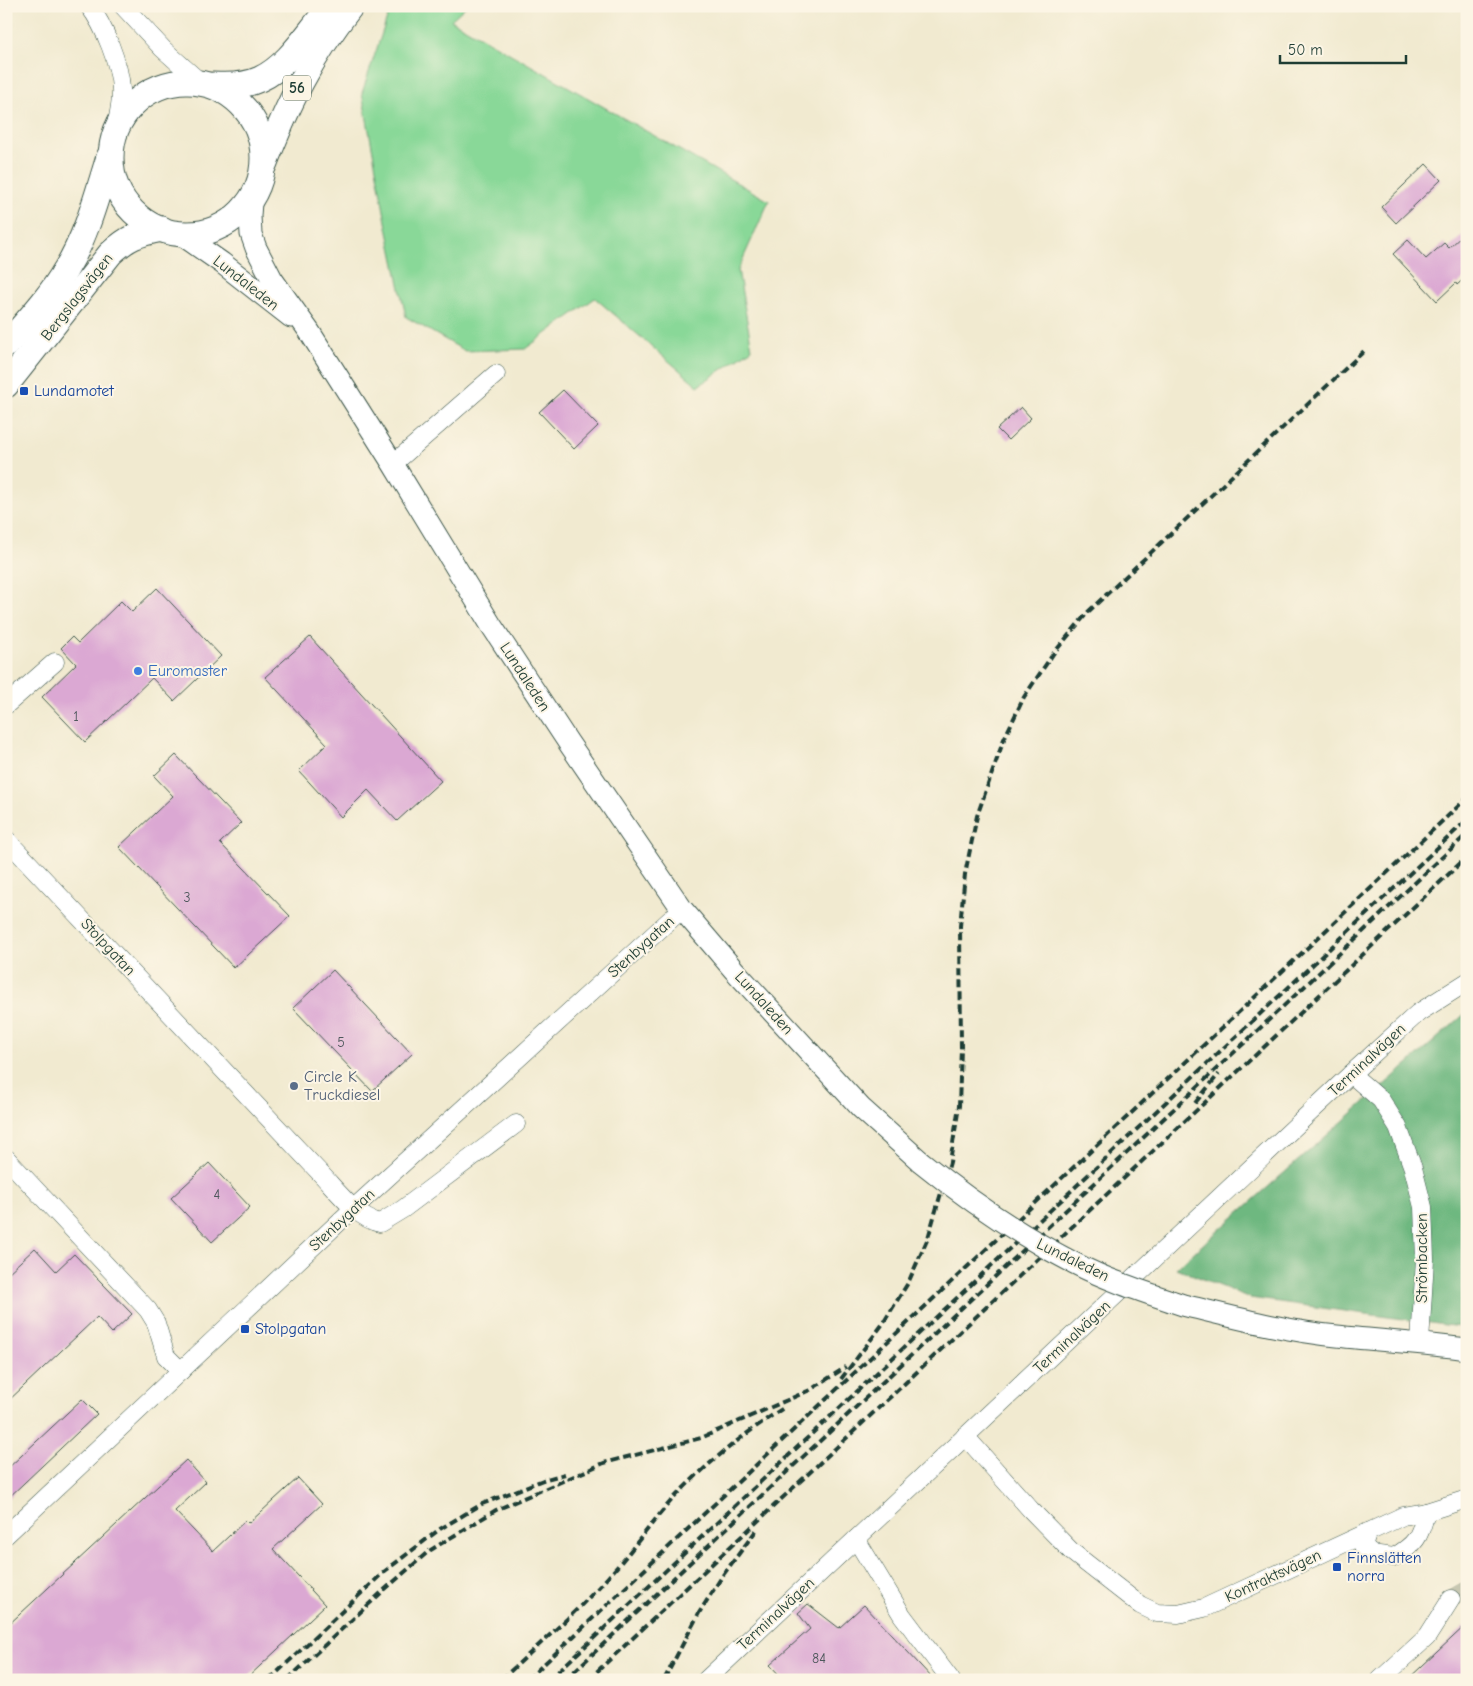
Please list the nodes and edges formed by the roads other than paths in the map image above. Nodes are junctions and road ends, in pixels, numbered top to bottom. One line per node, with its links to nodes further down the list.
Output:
1 (89, 6): 6 (street)
2 (122, 6): 5 (street)
3 (331, 6): 5 (highway, 56)
4 (351, 6): 7 (highway, 56)
5 (207, 84): 6 (highway, 56); 7 (highway)
6 (113, 144): 8 (highway); 10 (highway, Bergslagsvägen / 56)
7 (255, 190): 8 (highway, 56); 9 (main road, Lundaleden)
8 (172, 232): 9 (main road, Lundaleden); 12 (highway, Bergslagsvägen / 56)
9 (309, 331): 13 (main road, Lundaleden)
10 (6, 345)
11 (496, 374): 13 (street)
12 (6, 385)
13 (393, 464): 17 (main road, Lundaleden)
14 (55, 662): 15 (street)
15 (6, 705)
16 (6, 839): 22 (street, Stolpgatan)
17 (682, 909): 22 (street, Stenbygatan); 23 (main road, Lundaleden, bridge)
18 (1467, 982): 19 (street, Terminalvägen)
19 (1351, 1074): 23 (street, Strömbacken); 26 (street, Terminalvägen)
20 (516, 1124): 22 (street, Stolpgatan)
21 (6, 1158): 25 (street)
22 (354, 1208): 25 (street, Stenbygatan)
23 (1420, 1343): 24 (main road, Lundaleden)
24 (1467, 1349)
25 (180, 1371): 30 (street, Stenbygatan)
26 (965, 1436): 29 (street, Kontraktsvägen); 31 (street, Terminalvägen)
27 (1467, 1499): 28 (street, Kontraktsvägen)
28 (1426, 1512): 29 (street, Kontraktsvägen); 29 (street)
29 (1368, 1532)
30 (6, 1535)
31 (856, 1539): 33 (street, Terminalvägen); 34 (street)
32 (1451, 1599): 35 (street)
33 (706, 1680)
34 (951, 1680)
35 (1380, 1680)

